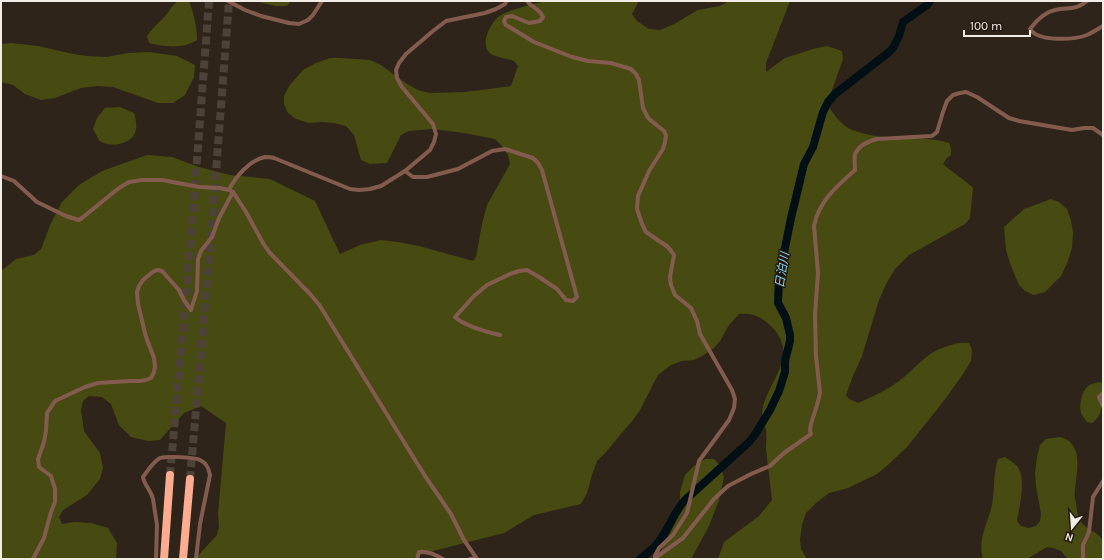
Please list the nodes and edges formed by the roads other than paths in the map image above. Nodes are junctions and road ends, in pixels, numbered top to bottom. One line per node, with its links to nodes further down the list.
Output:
1 (228, 1): 2 (street)
2 (322, 1)
3 (507, 1): 8 (street)
4 (527, 1): 18 (street)
5 (1087, 1): 6 (street)
6 (1103, 26)
7 (1103, 135): 18 (street)
8 (405, 171): 10 (street); 11 (street)
9 (1, 176): 10 (street)
10 (231, 191): 17 (street); 19 (street)
11 (500, 335)
12 (1103, 393): 13 (street)
13 (1103, 406)
14 (170, 475): 21 (highway)
15 (190, 479): 22 (highway)
16 (1103, 481): 27 (street)
17 (476, 558): 26 (street)
18 (655, 558)
19 (33, 559)
20 (156, 559): 23 (street)
21 (164, 559)
22 (183, 559)
23 (196, 559)
24 (416, 559): 25 (street)
25 (443, 559)
26 (470, 559)
27 (1083, 559)

